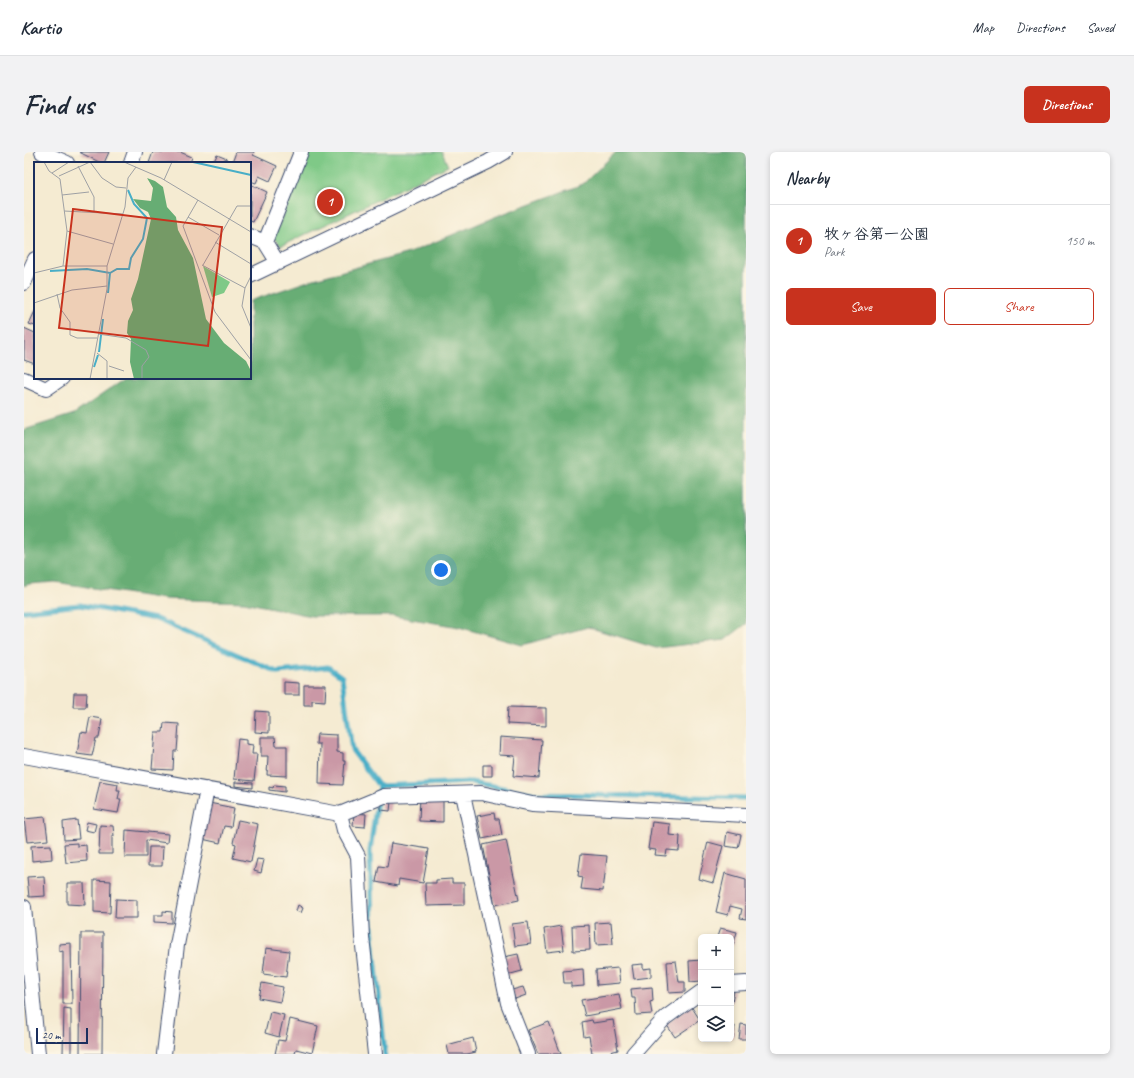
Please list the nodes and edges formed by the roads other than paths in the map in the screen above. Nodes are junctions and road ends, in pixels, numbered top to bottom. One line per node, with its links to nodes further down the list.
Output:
1 (42, 152): 5 (street)
2 (135, 152): 6 (street)
3 (302, 152): 8 (street)
4 (505, 152): 10 (street)
5 (65, 162)
6 (131, 162)
7 (251, 236): 8 (street)
8 (265, 242): 10 (street)
9 (34, 261): 12 (street)
10 (278, 263): 11 (street)
11 (251, 276)
12 (24, 283)
13 (24, 379): 14 (street)
14 (61, 379)
15 (24, 756): 16 (street)
16 (207, 789): 18 (street); 26 (street)
17 (464, 794): 18 (street); 19 (street); 28 (street)
18 (340, 814): 27 (street)
19 (746, 815)
20 (24, 907): 21 (street)
21 (25, 929): 25 (street)
22 (746, 983): 23 (street)
23 (734, 984)
24 (698, 994): 29 (street)
25 (38, 1054)
26 (164, 1054)
27 (375, 1054)
28 (528, 1054)
29 (633, 1054)

